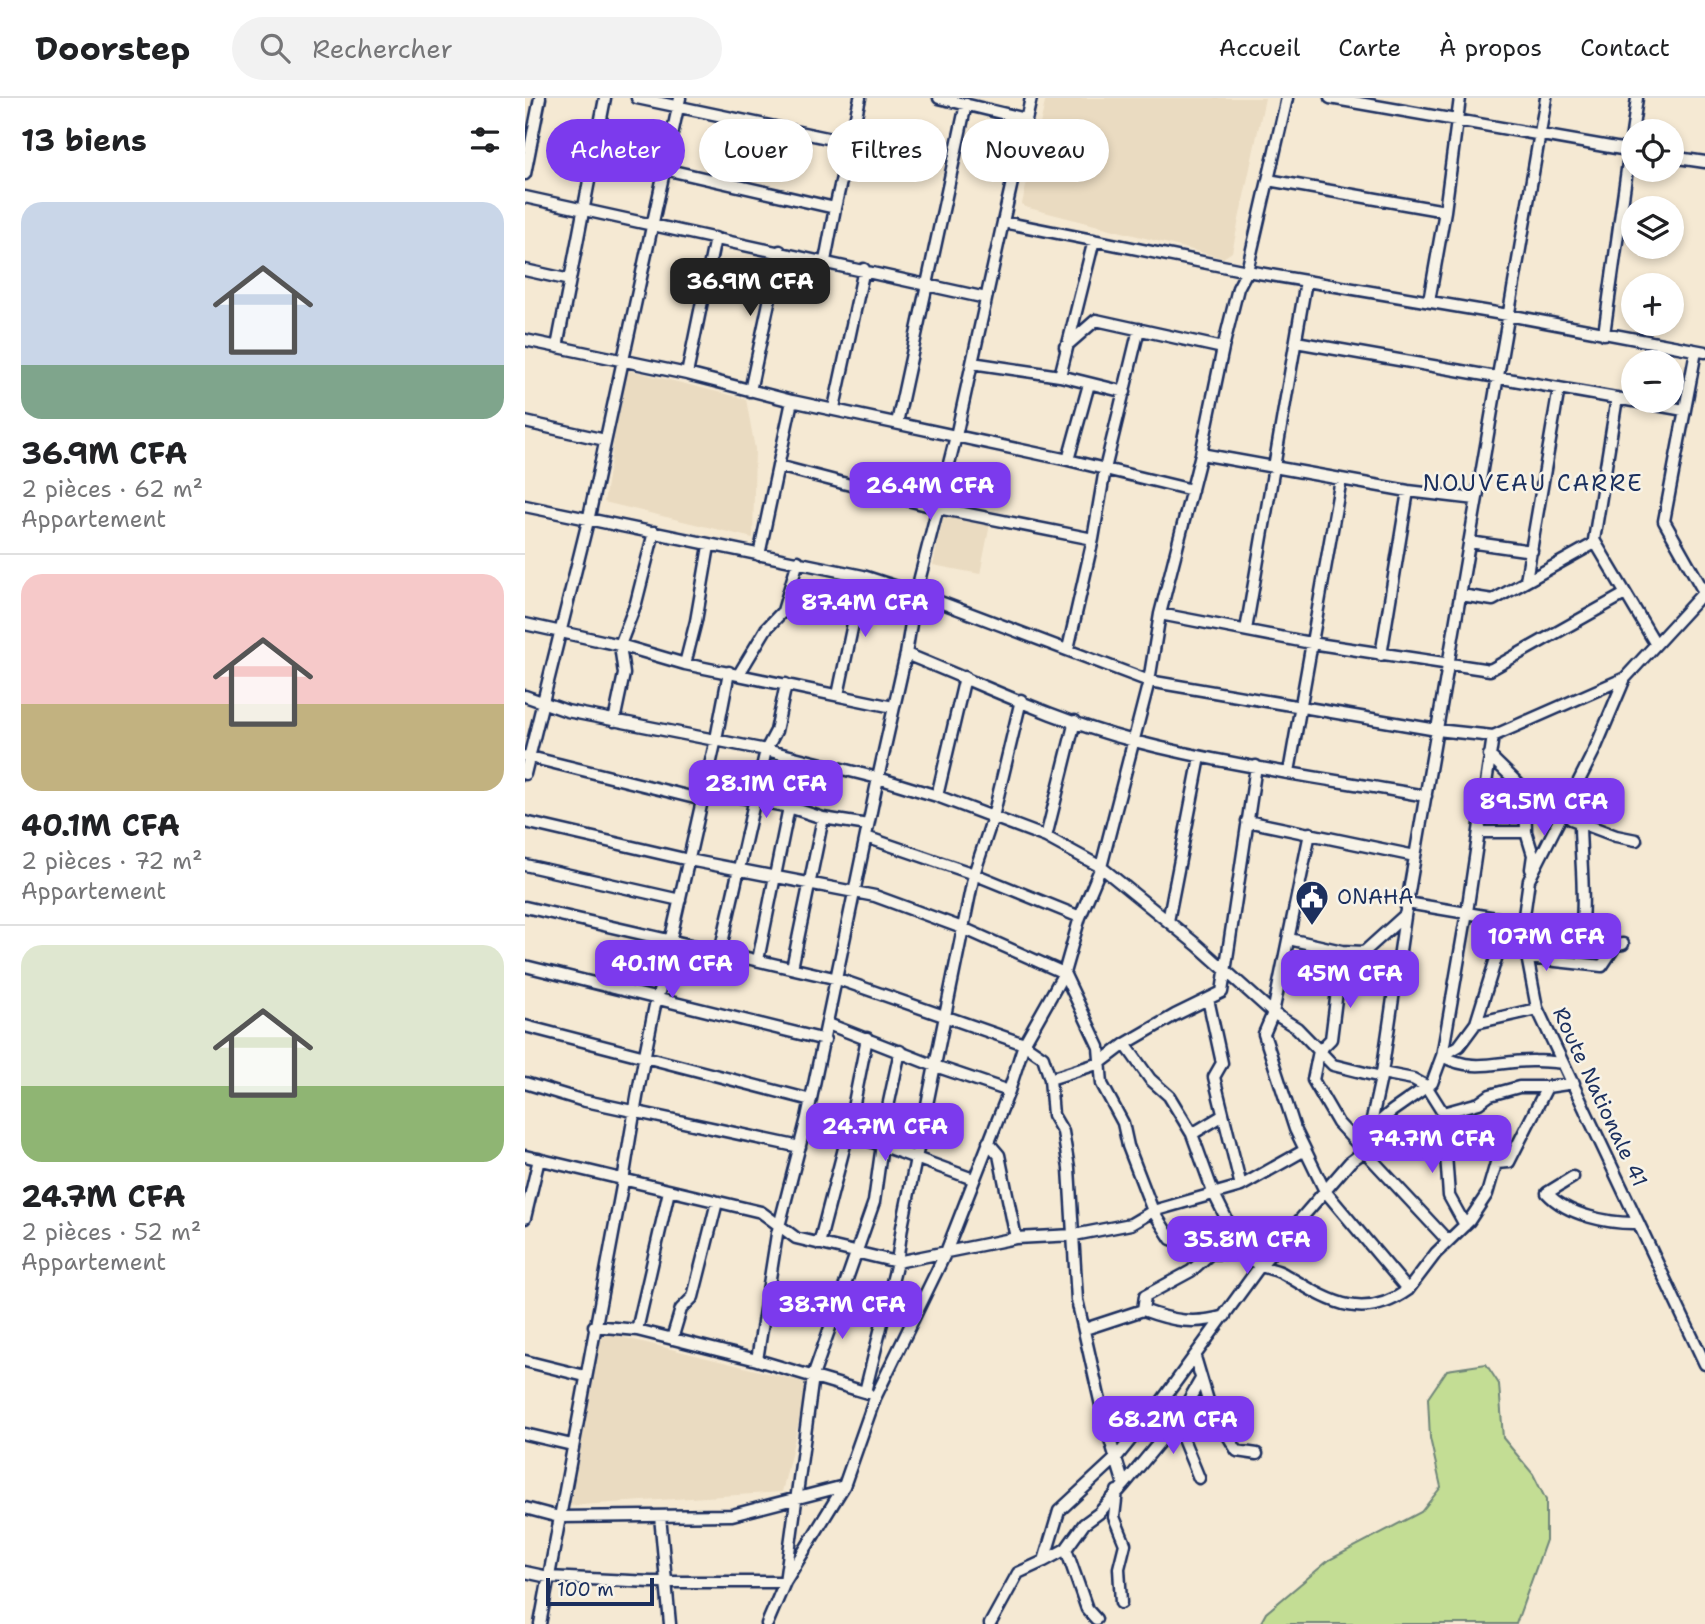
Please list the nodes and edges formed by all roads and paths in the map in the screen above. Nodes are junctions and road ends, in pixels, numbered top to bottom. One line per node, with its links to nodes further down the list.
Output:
1 (540, 98): 20 (street)
2 (605, 98): 33 (street)
3 (637, 98): 12 (street)
4 (860, 98): 14 (street)
5 (939, 98): 13 (street)
6 (1031, 98): 15 (street)
7 (1287, 98): 26 (street)
8 (1330, 98): 17 (street)
9 (1460, 98): 17 (street)
10 (1546, 98): 18 (street)
11 (1637, 98): 16 (street)
12 (678, 103): 19 (street)
13 (966, 104): 15 (street); 46 (street)
14 (856, 119)
15 (1026, 119)
16 (1634, 119)
17 (1456, 122): 18 (street); 34 (street)
18 (1539, 135): 21 (street); 49 (street)
19 (827, 137)
20 (529, 138): 24 (street)
21 (1621, 149)
22 (1684, 159): 23 (street)
23 (1705, 162)
24 (525, 174)
25 (685, 174): 32 (street)
26 (1268, 180): 34 (street); 43 (street)
27 (661, 182): 36 (street)
28 (841, 182): 32 (street)
29 (1012, 182): 35 (street)
30 (1625, 182): 51 (street)
31 (525, 197): 33 (street)
32 (835, 208): 40 (street)
33 (583, 209): 36 (street); 44 (street)
34 (1445, 211): 48 (street)
35 (1003, 222): 38 (street); 47 (street)
36 (652, 223): 37 (street); 58 (street)
37 (715, 238): 39 (street); 60 (street)
38 (1094, 240): 43 (street); 55 (street)
39 (781, 251): 40 (street); 65 (street)
40 (825, 261): 41 (street)
41 (864, 269): 46 (street); 70 (street)
42 (525, 270): 44 (street)
43 (1247, 271): 45 (street); 56 (street)
44 (570, 279): 54 (street)
45 (1306, 281): 48 (street); 53 (street)
46 (927, 283): 47 (street); 74 (street)
47 (986, 298): 59 (street)
48 (1429, 302): 49 (street)
49 (1508, 315): 51 (street); 62 (street)
50 (1139, 329): 55 (street); 56 (street); 66 (street)
51 (1604, 334): 57 (street)
52 (525, 340): 54 (street)
53 (1296, 342): 62 (street); 80 (street)
54 (557, 347): 58 (street)
55 (1065, 347): 61 (street)
56 (1223, 348): 77 (street)
57 (1700, 352): 71 (street)
58 (622, 360): 60 (street); 76 (street)
59 (972, 363): 61 (street); 75 (street)
60 (687, 374): 65 (street)
61 (1060, 376): 63 (street)
62 (1498, 377): 64 (street); 85 (street)
63 (1089, 384): 66 (street); 78 (street)
64 (1559, 388): 67 (street); 94 (street)
65 (750, 391): 69 (street)
66 (1125, 392): 81 (street)
67 (1618, 398): 68 (street); 92 (street)
68 (1621, 399)
69 (792, 401): 70 (street); 79 (street)
70 (834, 408): 74 (street)
71 (1684, 410)
72 (1683, 413): 99 (street)
73 (525, 422): 76 (street)
74 (897, 423): 75 (street)
75 (956, 436): 78 (street); 87 (street)
76 (605, 440): 88 (street)
77 (1201, 454): 80 (street); 83 (street)
78 (1067, 460): 81 (street)
79 (778, 466): 87 (street); 95 (street)
80 (1273, 467): 82 (street); 106 (street)
81 (1105, 469): 83 (street); 90 (street)
82 (1341, 479): 84 (street); 107 (street)
83 (1192, 490): 103 (street)
84 (1408, 491): 85 (street); 112 (street)
85 (1476, 499): 91 (street)
86 (525, 506): 88 (street)
87 (938, 508): 90 (street); 100 (street)
88 (588, 521): 89 (street); 105 (street)
89 (654, 532): 93 (street); 109 (street)
90 (1093, 539): 110 (street)
91 (1469, 542): 94 (street); 102 (street)
92 (1595, 543): 98 (street); 101 (street)
93 (709, 546): 95 (street); 113 (street)
94 (1532, 551): 98 (street)
95 (759, 555): 96 (street)
96 (798, 561): 97 (street); 115 (street)
97 (863, 576): 100 (street); 120 (street)
98 (1526, 580): 102 (street)
99 (1705, 592): 108 (street, Route Nationale 41)
100 (916, 593): 110 (street); 111 (street)
101 (1625, 594): 108 (street); 114 (street)
102 (1461, 595): 114 (street)
103 (1160, 614): 106 (street); 118 (street)
104 (525, 624): 105 (street)
105 (559, 630): 109 (street); 123 (street)
106 (1246, 630): 107 (street)
107 (1311, 643): 112 (street); 125 (street)
108 (1655, 643): 117 (street, Route Nationale 41)
109 (620, 645): 113 (street); 126 (street)
110 (1067, 649): 118 (street)
111 (906, 654): 116 (street); 124 (street)
112 (1381, 655): 114 (street)
113 (685, 663): 115 (street)
114 (1448, 666): 128 (street)
115 (734, 673): 119 (street); 130 (street)
116 (965, 677): 122 (street); 141 (street)
117 (1625, 678): 129 (street); 147 (street, Route Nationale 41)
118 (1149, 681): 125 (street); 131 (street)
119 (786, 684): 120 (street); 132 (street)
120 (838, 695): 124 (street)
121 (525, 696): 123 (street)
122 (1021, 700): 127 (street); 148 (street)
123 (542, 701): 126 (street); 134 (street)
124 (893, 707): 139 (street)
125 (1301, 708): 128 (street); 137 (street)
126 (614, 721): 130 (street)
127 (1075, 721): 131 (street); 158 (street)
128 (1437, 730): 129 (street); 142 (street)
129 (1493, 736): 133 (street)
130 (716, 739): 132 (street); 144 (street)
131 (1132, 741): 135 (street); 163 (street)
132 (766, 750): 139 (street); 145 (street)
133 (1489, 755): 140 (street); 154 (street)
134 (527, 756): 138 (street); 144 (street)
135 (1200, 757): 136 (street); 177 (street)
136 (1256, 766): 137 (street); 150 (street)
137 (1289, 772): 142 (street)
138 (525, 774)
139 (878, 778): 141 (street); 153 (street)
140 (1525, 792): 147 (street); 155 (street)
141 (937, 796): 148 (street)
142 (1426, 796): 160 (street)
143 (740, 797): 145 (street)
144 (703, 800): 161 (street)
145 (754, 801): 146 (street); 164 (street)
146 (789, 807): 149 (street); 166 (street)
147 (1563, 810): 152 (street); 167 (street, Route Nationale 41)
148 (993, 817): 158 (street); 165 (street)
149 (823, 818): 153 (street); 168 (street)
150 (1247, 821): 156 (street); 189 (street)
151 (525, 822): 161 (street)
152 (1580, 822): 159 (street); 178 (street)
153 (868, 825): 157 (street)
154 (1479, 832): 155 (street); 173 (street)
155 (1526, 832): 167 (street)
156 (1310, 833): 160 (street); 180 (street)
157 (866, 837): 165 (street); 169 (street)
158 (1046, 837): 163 (street)
159 (1636, 840)
160 (1415, 856): 171 (street)
161 (689, 860): 164 (street); 170 (street)
162 (525, 865): 170 (street)
163 (1101, 867): 175 (street); 177 (street)
164 (739, 870): 166 (street); 184 (street)
165 (975, 874): 175 (street); 179 (street)
166 (775, 877): 168 (street); 186 (street)
167 (1529, 880): 178 (street, Route Nationale 41)
168 (810, 883): 169 (street); 188 (street)
169 (855, 892): 179 (street); 191 (street)
170 (680, 900): 181 (street)
171 (1407, 903): 173 (street); 174 (street)
172 (525, 907): 181 (street)
173 (1467, 912): 176 (street); 206 (street)
174 (1405, 915): 183 (street); 211 (street)
175 (1080, 917): 190 (street)
176 (1508, 919): 178 (street); 197 (street)
177 (1168, 921): 189 (street)
178 (1523, 926): 185 (street, Route Nationale 41)
179 (964, 929): 190 (street); 196 (street)
180 (1289, 939): 183 (street); 195 (street)
181 (670, 942): 184 (street); 192 (street)
182 (1623, 944): 185 (street)
183 (1342, 951): 205 (street)
184 (720, 952): 186 (street)
185 (1528, 958): 194 (street, Route Nationale 41)
186 (758, 960): 188 (street)
187 (525, 967): 192 (street)
188 (792, 968): 191 (street)
189 (1225, 970): 193 (street); 195 (street)
190 (1063, 973): 202 (street); 208 (street)
191 (838, 979): 196 (street); 198 (street)
192 (657, 998): 201 (street); 207 (street)
193 (1208, 999): 203 (street); 221 (street)
194 (1537, 1009): 197 (street); 209 (street, Route Nationale 41)
195 (1273, 1013): 205 (street); 229 (street)
196 (945, 1015): 202 (street); 210 (street)
197 (1476, 1023): 206 (street)
198 (828, 1024): 200 (street); 201 (street)
199 (525, 1026): 207 (street)
200 (867, 1038): 204 (street); 224 (street)
201 (825, 1040): 218 (street)
202 (1024, 1044): 212 (street); 217 (street)
203 (1125, 1044): 208 (street); 225 (street)
204 (900, 1051): 210 (street); 227 (street)
205 (1319, 1051): 211 (street); 230 (street)
206 (1442, 1056): 209 (street); 215 (street)
207 (644, 1058): 218 (street); 219 (street)
208 (1100, 1063): 212 (street); 242 (street)
209 (1563, 1063): 214 (street, Route Nationale 41)
210 (935, 1066): 217 (street); 233 (street)
211 (1381, 1075): 215 (street); 223 (street)
212 (1050, 1079): 247 (street)
213 (525, 1083): 219 (street)
214 (1574, 1083): 216 (street); 244 (street, Route Nationale 41)
215 (1426, 1086): 220 (street); 223 (street)
216 (1548, 1087): 220 (street); 246 (street)
217 (1009, 1091): 226 (street)
218 (811, 1100): 222 (street)
219 (634, 1111): 228 (street); 236 (street)
220 (1443, 1113): 246 (street)
221 (1222, 1116): 225 (street); 237 (street)
222 (807, 1118): 224 (street); 228 (street)
223 (1370, 1131): 230 (street)
224 (848, 1133): 227 (street); 250 (street)
225 (1192, 1134): 240 (street)
226 (988, 1142): 235 (street); 248 (street)
227 (883, 1146): 233 (street); 252 (street)
228 (800, 1147): 245 (street)
229 (1305, 1150): 237 (street); 239 (street)
230 (1365, 1151): 239 (street); 249 (street)
231 (525, 1156): 232 (street)
232 (538, 1159): 236 (street); 243 (street)
233 (917, 1159): 235 (street); 255 (street)
234 (1573, 1177): 244 (street)
235 (973, 1179): 251 (street)
236 (623, 1181): 238 (street); 260 (street)
237 (1241, 1186): 240 (street)
238 (669, 1191): 241 (street); 262 (street)
239 (1325, 1191): 256 (street); 257 (street)
240 (1213, 1192): 242 (street); 254 (street)
241 (717, 1202): 245 (street); 263 (street)
242 (1153, 1211): 247 (street); 253 (street)
243 (525, 1218)
244 (1638, 1223): 267 (street, Route Nationale 41)
245 (779, 1225): 250 (street); 265 (street)
246 (1465, 1225): 249 (street)
247 (1074, 1235): 248 (street); 261 (street)
248 (1016, 1238): 251 (street)
249 (1448, 1241): 257 (street)
250 (819, 1244): 252 (street)
251 (946, 1252): 255 (street); 272 (street)
252 (856, 1253): 255 (street); 269 (street)
253 (1211, 1253): 254 (street); 258 (street)
254 (1245, 1256): 256 (street)
255 (897, 1262): 271 (street)
256 (1260, 1266): 257 (street); 259 (street)
257 (1408, 1290)
258 (1143, 1310): 259 (street); 261 (street)
259 (1225, 1316): 264 (street)
260 (594, 1326): 262 (street); 268 (street)
261 (1085, 1329): 277 (street)
262 (637, 1330): 263 (street)
263 (672, 1339): 265 (street)
264 (1195, 1357): 270 (street); 277 (street)
265 (757, 1360): 269 (street)
266 (525, 1361): 268 (street)
267 (1705, 1364)
268 (585, 1376): 275 (street)
269 (813, 1376): 271 (street); 281 (street)
270 (1201, 1379): 273 (street); 276 (street)
271 (865, 1391): 272 (street)
272 (876, 1398): 279 (street)
273 (1176, 1422): 278 (street); 280 (street)
274 (525, 1434): 275 (street)
275 (572, 1445): 284 (street)
276 (1257, 1454)
277 (1115, 1458): 280 (street); 286 (street)
278 (1199, 1478)
279 (844, 1486): 281 (street); 290 (street)
280 (1121, 1488): 285 (street); 291 (street)
281 (795, 1498): 283 (street); 290 (street)
282 (525, 1508): 284 (street)
283 (660, 1516): 284 (street); 289 (street)
284 (559, 1517): 288 (street)
285 (1066, 1549): 286 (street); 292 (street)
286 (1044, 1561): 296 (street)
287 (525, 1572): 288 (street)
288 (548, 1577): 289 (street); 293 (street)
289 (666, 1582): 290 (street); 294 (street)
290 (785, 1582): 295 (street)
291 (1121, 1603)
292 (1096, 1619)
293 (540, 1624)
294 (670, 1624)
295 (767, 1624)
296 (990, 1624)

